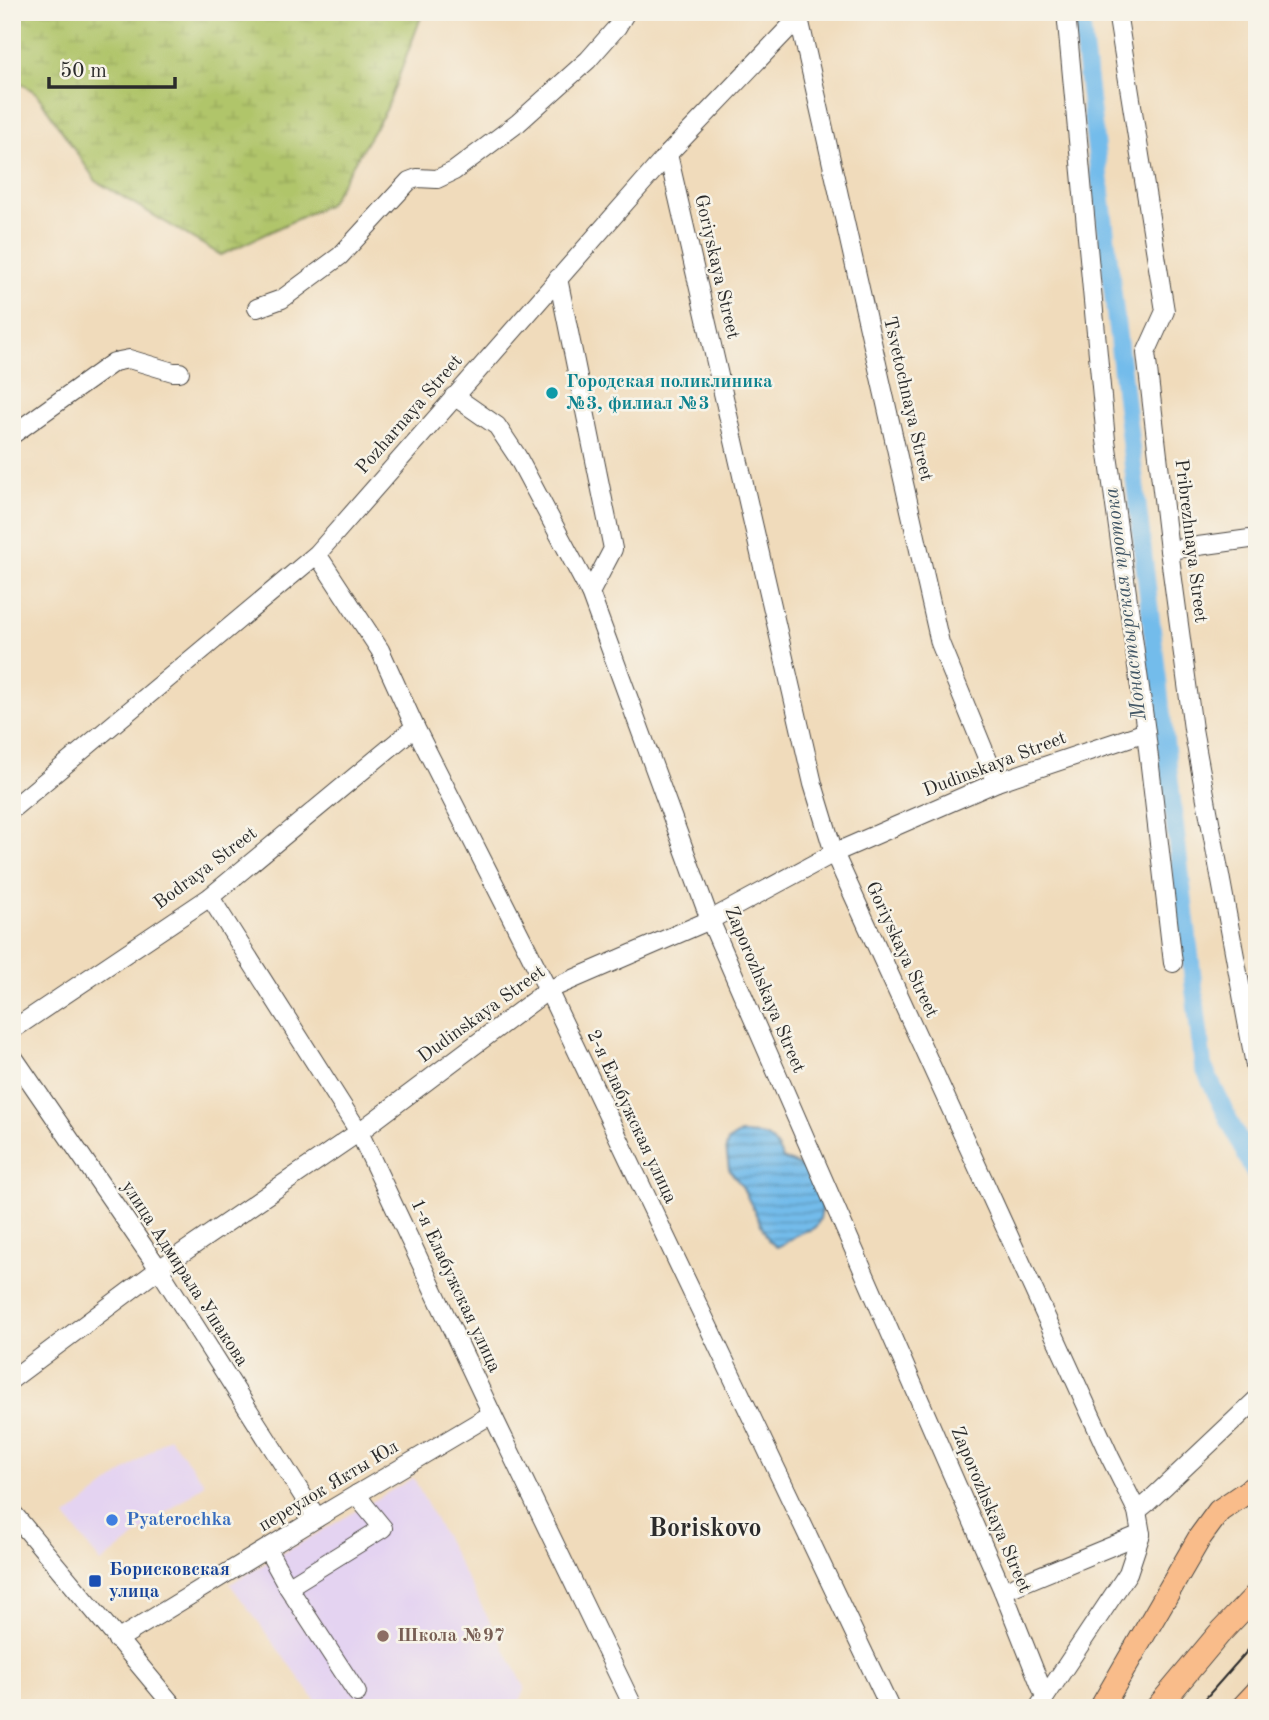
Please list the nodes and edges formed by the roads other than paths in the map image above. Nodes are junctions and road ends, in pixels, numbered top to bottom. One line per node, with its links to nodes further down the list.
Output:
1 (626, 12): 7 (street)
2 (1066, 12): 16 (street)
3 (1117, 12): 12 (street, Pribrezhnaya Street)
4 (802, 15): 5 (street, Pozharnaya Street); 17 (street, Tsvetochnaya Street)
5 (668, 154): 6 (street, Pozharnaya Street); 19 (street, Goriyskaya Street)
6 (558, 278): 9 (street, Pozharnaya Street); 14 (street)
7 (257, 308)
8 (180, 372): 10 (street)
9 (454, 396): 13 (street, Pozharnaya Street); 14 (street, Zaporozhskaya Street)
10 (12, 435)
11 (1257, 538): 12 (street)
12 (1169, 550): 26 (street, Pribrezhnaya Street)
13 (317, 554): 15 (street, 2-я Елабужская улица); 18 (street, Pozharnaya Street)
14 (590, 593): 21 (street, Zaporozhskaya Street)
15 (415, 727): 20 (street, Bodraya Street); 23 (street, 2-я Елабужская улица)
16 (1146, 732): 17 (street, Dudinskaya Street); 22 (street)
17 (997, 782): 19 (street, Dudinskaya Street)
18 (12, 809)
19 (834, 853): 21 (street, Dudinskaya Street); 34 (street, Goriyskaya Street)
20 (210, 897): 24 (street, Bodraya Street); 27 (street, 1-я Елабужская улица)
21 (710, 920): 23 (street, Dudinskaya Street); 40 (street, Zaporozhskaya Street)
22 (1172, 963)
23 (548, 990): 27 (street, Dudinskaya Street); 48 (street, 2-я Елабужская улица)
24 (12, 1030)
25 (12, 1055): 28 (street, улица Адмирала Ушакова)
26 (1257, 1076)
27 (359, 1132): 28 (street, Dudinskaya Street); 31 (street, 1-я Елабужская улица)
28 (159, 1269): 29 (street, Dudinskaya Street); 36 (street, улица Адмирала Ушакова)
29 (12, 1379)
30 (1257, 1399): 34 (street)
31 (492, 1414): 33 (street, переулок Якты Юл); 47 (street, 1-я Елабужская улица)
32 (1257, 1485): 49 (main road)
33 (357, 1494): 36 (street, переулок Якты Юл); 39 (street)
34 (1137, 1511): 37 (street, Goriyskaya Street)
35 (12, 1512): 42 (street)
36 (317, 1518): 38 (street, переулок Якты Юл)
37 (1141, 1534): 40 (street); 45 (street, Goriyskaya Street)
38 (267, 1549): 39 (street); 42 (street, переулок Якты Юл)
39 (288, 1587): 44 (street)
40 (1003, 1591): 45 (street, Zaporozhskaya Street)
41 (1257, 1594): 50 (main road)
42 (117, 1640): 46 (street)
43 (1257, 1692): 51 (main road)
44 (357, 1693)
45 (1041, 1702)
46 (175, 1708)
47 (634, 1708)
48 (890, 1708)
49 (1101, 1708)
50 (1157, 1708)
51 (1242, 1708)

